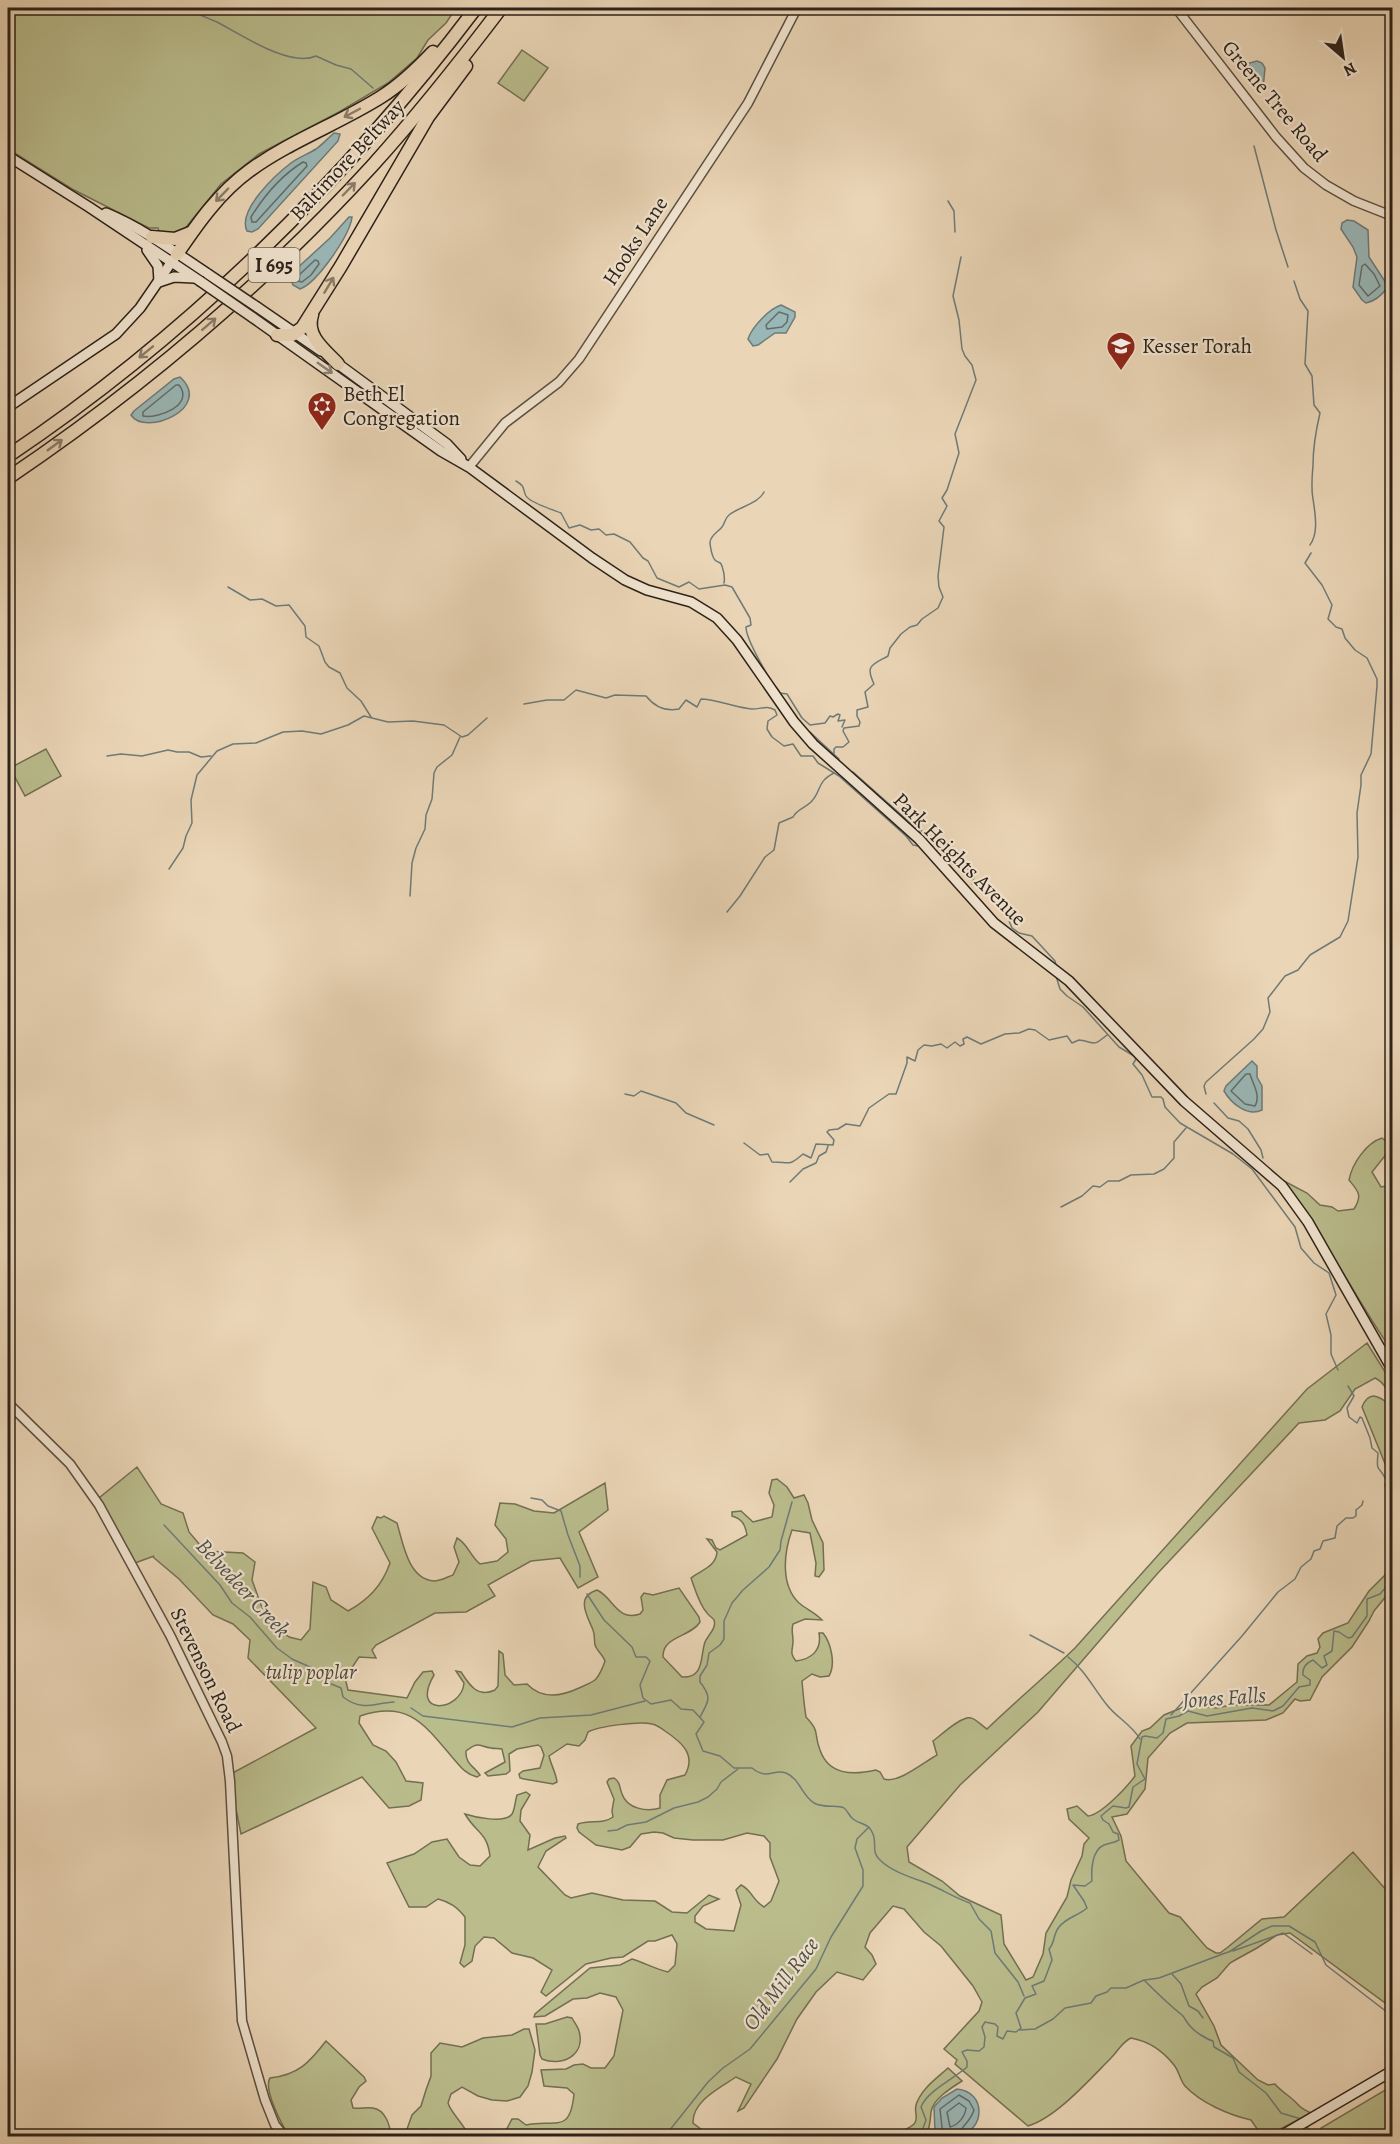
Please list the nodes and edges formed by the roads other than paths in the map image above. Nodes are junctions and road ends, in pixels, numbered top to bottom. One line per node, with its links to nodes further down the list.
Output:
1 (475, 8): 8 (highway, one-way to 8); 22 (highway, Baltimore Beltway / I 695, one-way to 22)
2 (501, 8): 14 (highway, one-way to 2); 24 (highway, Baltimore Beltway / I 695, one-way to 2)
3 (797, 8): 23 (street, Hooks Lane)
4 (1176, 8): 7 (street, Greene Tree Road)
5 (8, 156): 6 (main road, Park Heights Avenue)
6 (89, 207): 9 (main road, Park Heights Avenue); 10 (main road, Park Heights Avenue)
7 (1392, 216)
8 (191, 233): 10 (highway); 11 (highway)
9 (133, 236): 11 (main road, Park Heights Avenue); 13 (main road)
10 (152, 237): 11 (main road, Park Heights Avenue)
11 (174, 258): 12 (main road, Park Heights Avenue); 13 (main road); 15 (main road, Park Heights Avenue, bridge)
12 (198, 280): 13 (main road); 16 (main road, Park Heights Avenue, bridge)
13 (159, 282): 19 (main road)
14 (314, 310): 15 (highway); 17 (highway)
15 (296, 333): 16 (highway); 17 (main road, Park Heights Avenue)
16 (277, 335): 20 (main road, Park Heights Avenue, one-way to 20)
17 (338, 364): 18 (main road, Park Heights Avenue)
18 (389, 401): 20 (main road); 21 (main road, Park Heights Avenue)
19 (8, 407)
20 (406, 426): 21 (main road); 23 (main road, Park Heights Avenue)
21 (434, 434): 23 (main road, Park Heights Avenue)
22 (8, 456)
23 (469, 467): 25 (main road, Park Heights Avenue)
24 (8, 478)
25 (1392, 1370)
26 (8, 1403): 28 (street, Stevenson Road)
27 (1392, 2071): 29 (main road)
28 (284, 2136)
29 (1281, 2136)

